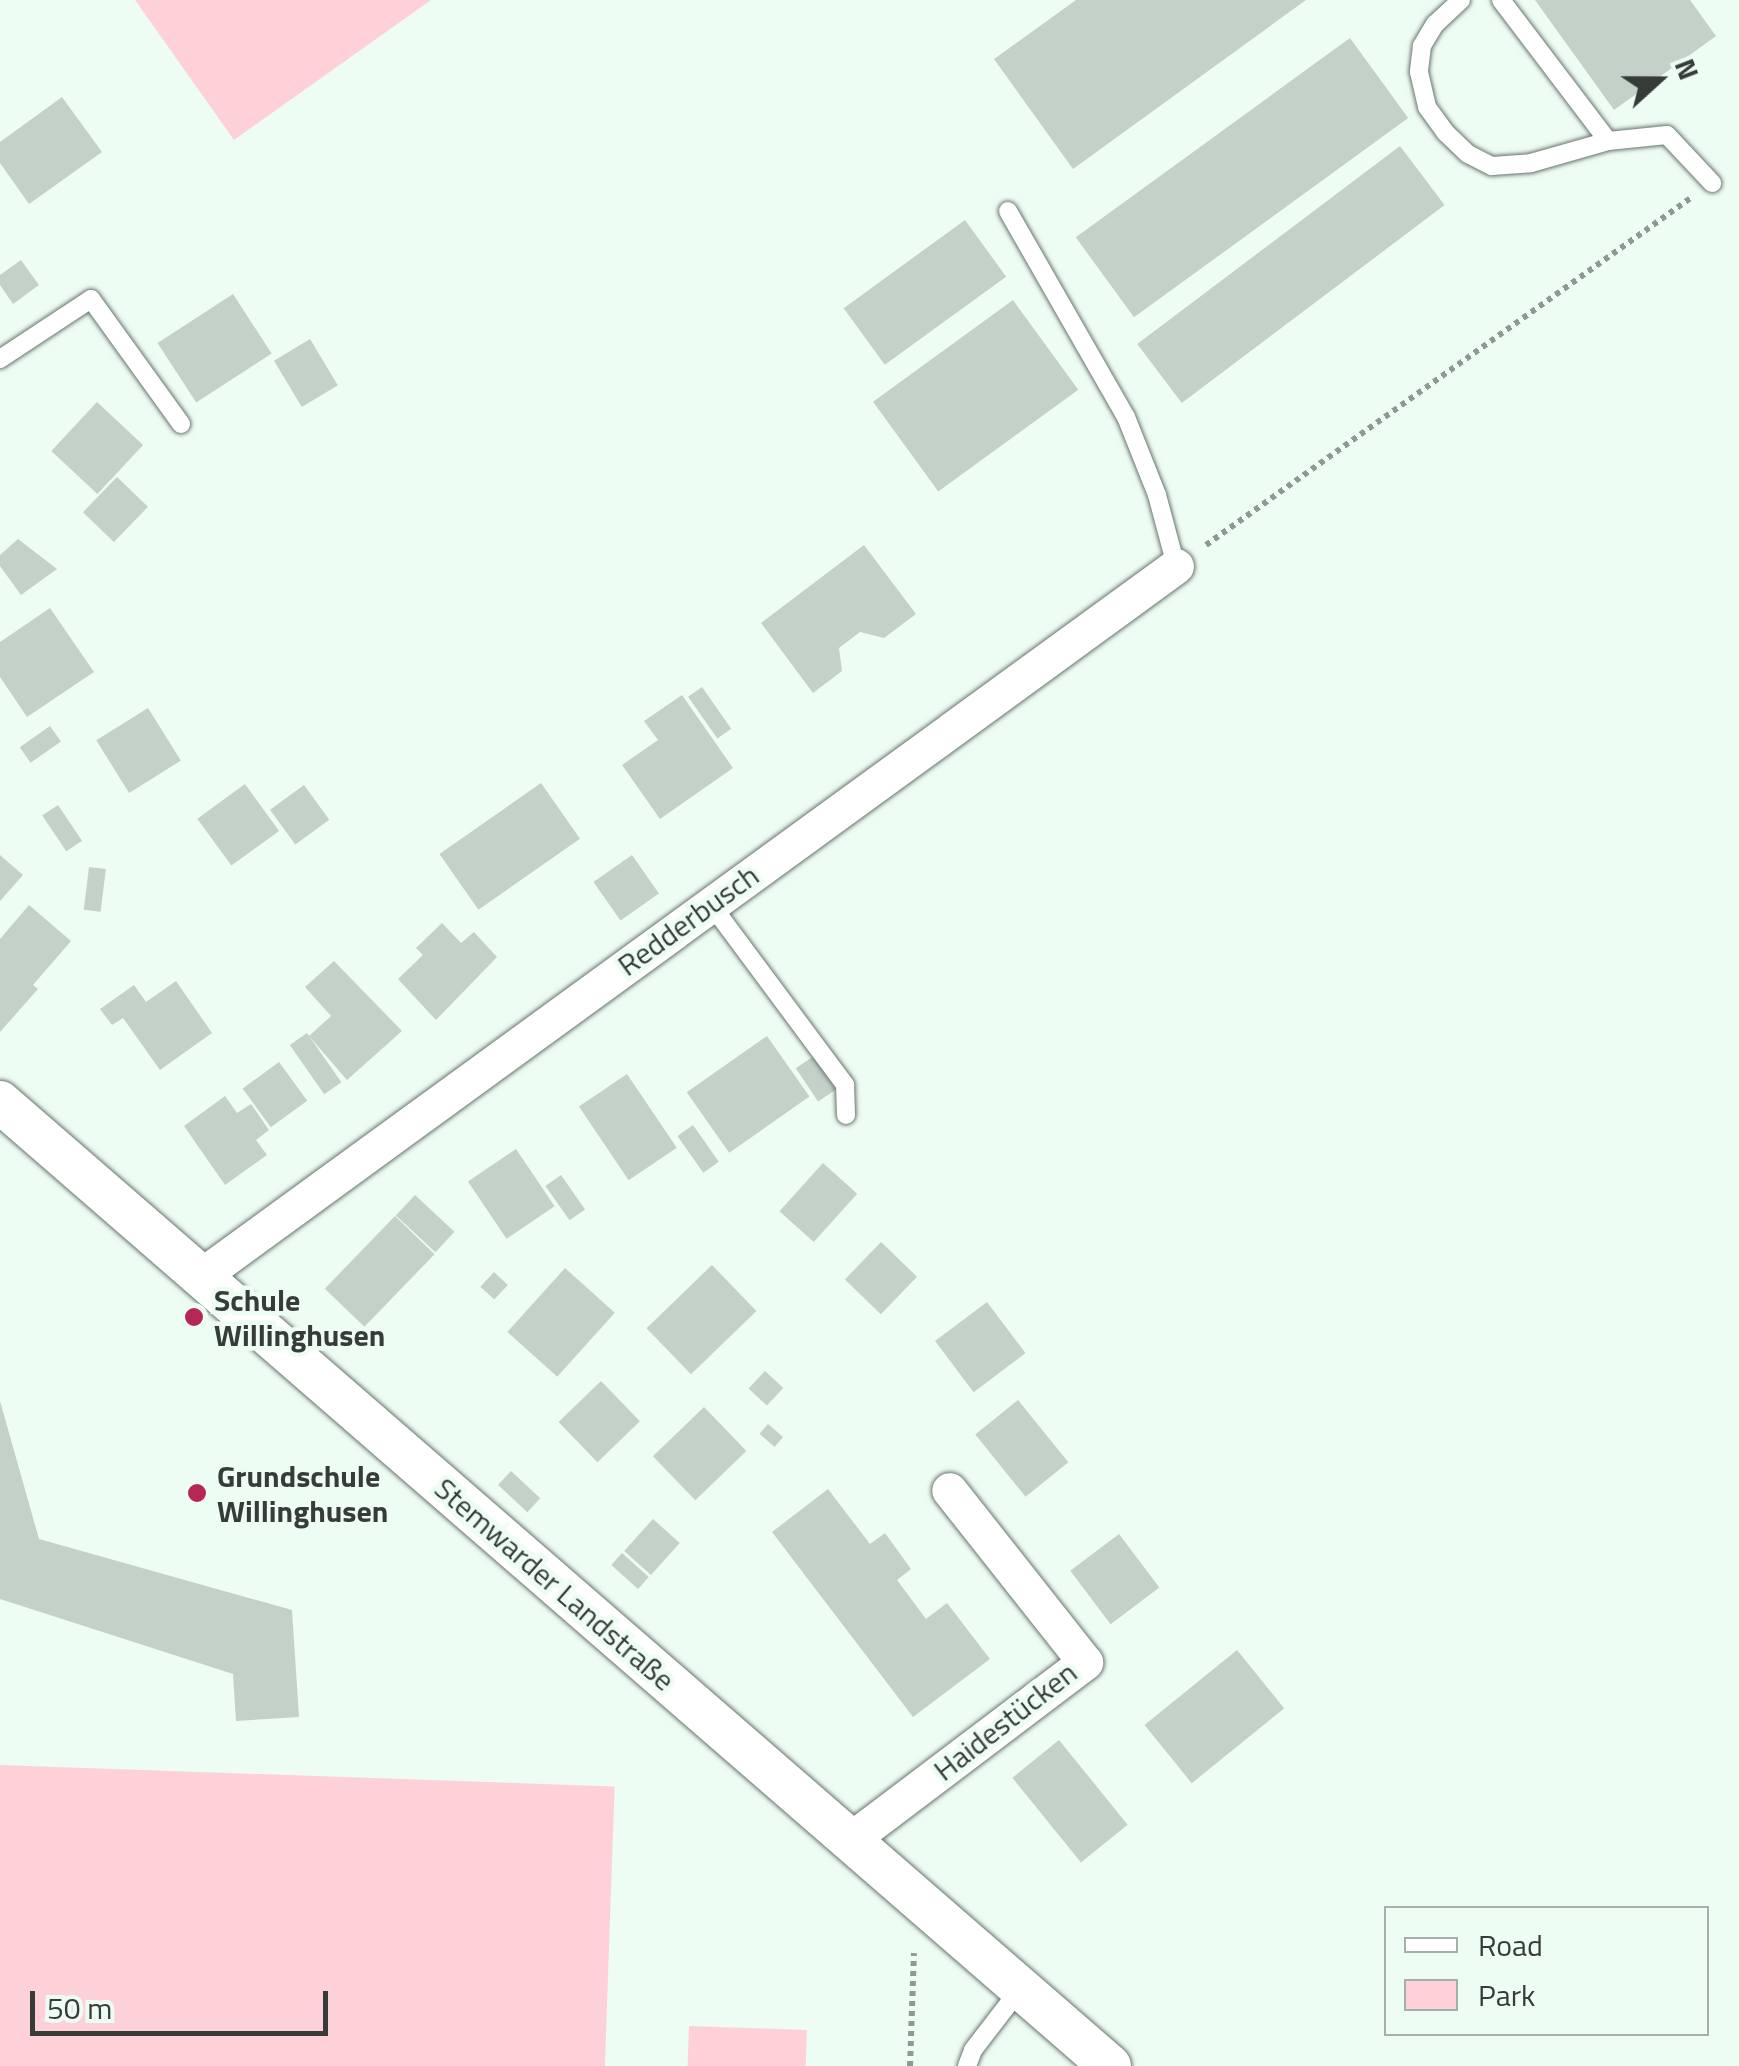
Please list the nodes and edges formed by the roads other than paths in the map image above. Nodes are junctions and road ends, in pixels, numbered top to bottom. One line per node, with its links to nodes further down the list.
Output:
1 (1461, 0): 3 (lane)
2 (1501, 0): 3 (lane)
3 (1608, 141): 4 (lane)
4 (1712, 183)
5 (1008, 211): 8 (lane)
6 (0, 360): 7 (lane)
7 (181, 424)
8 (1176, 566): 9 (street, Redderbusch)
9 (710, 904): 11 (lane); 12 (street, Redderbusch)
10 (0, 1102): 12 (street, Stemwarder Landstraße)
11 (846, 1116)
12 (200, 1276): 14 (street, Stemwarder Landstraße)
13 (949, 1490): 14 (street, Haidestücken)
14 (850, 1840): 15 (street, Stemwarder Landstraße)
15 (1021, 1988): 16 (lane); 17 (street, Stemwarder Landstraße)
16 (967, 2066)
17 (1110, 2066)

